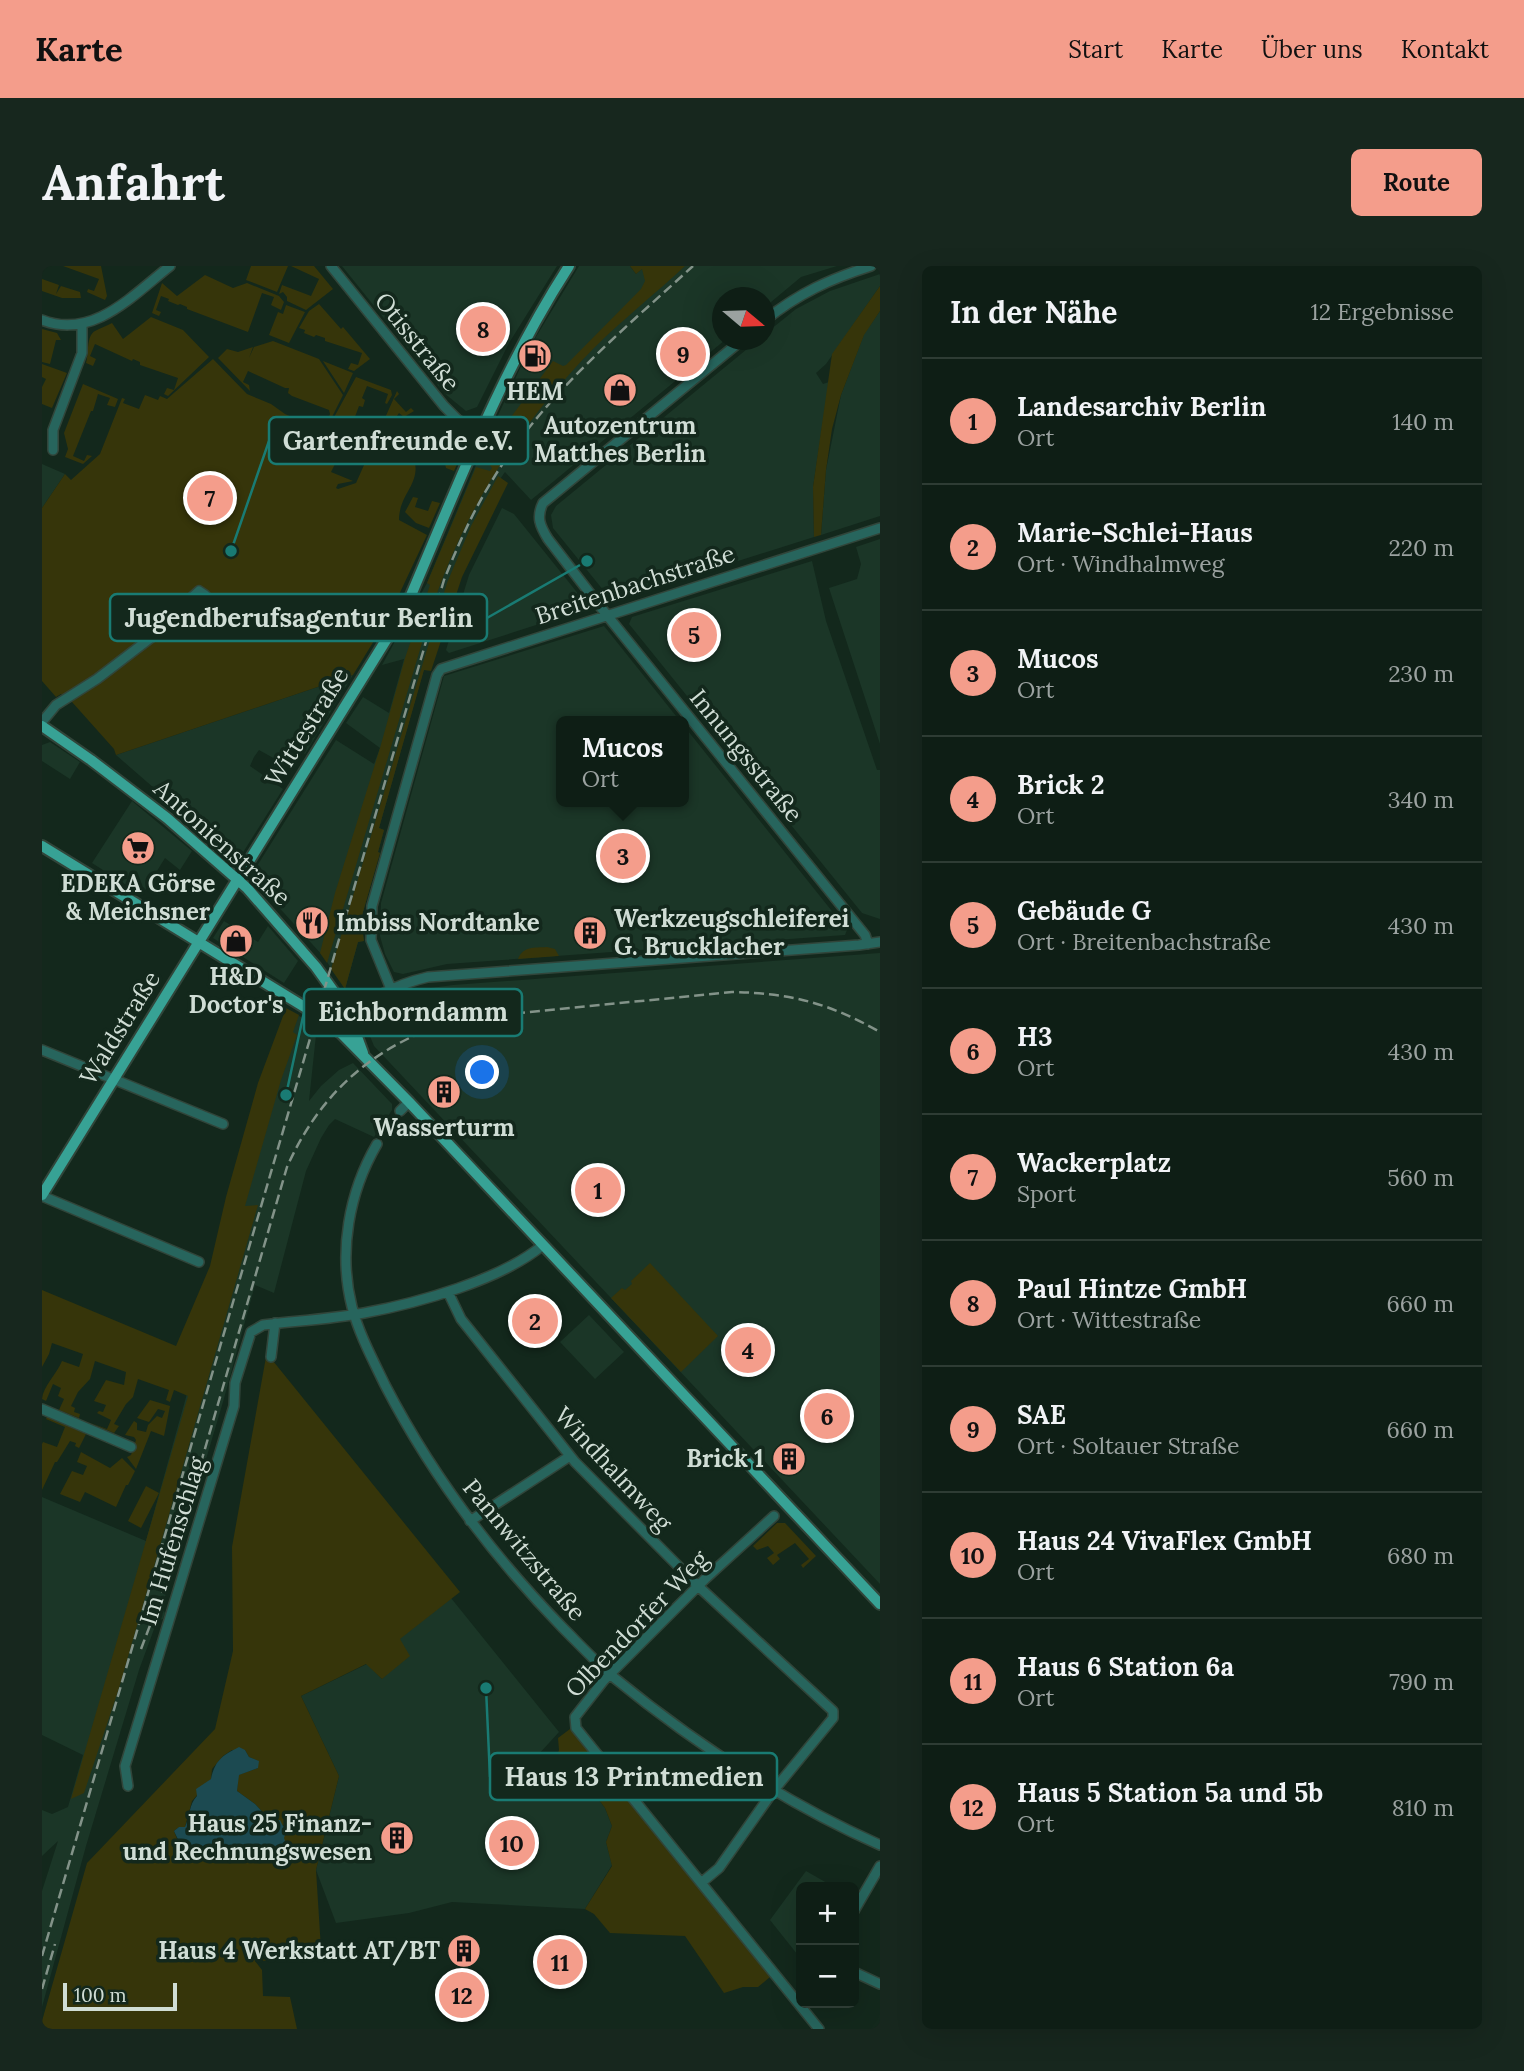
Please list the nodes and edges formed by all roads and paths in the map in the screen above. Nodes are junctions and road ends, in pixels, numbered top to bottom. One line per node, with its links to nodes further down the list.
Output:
1 (170, 266): 7 (street)
2 (331, 266): 9 (street, Otisstraße)
3 (569, 266): 9 (main road, Wittestraße)
4 (871, 266): 5 (street)
5 (775, 313)
6 (42, 320): 7 (street)
7 (82, 325): 10 (street)
8 (730, 350): 13 (street, Innungsstraße)
9 (481, 432): 18 (main road, Wittestraße)
10 (52, 450)
11 (880, 528): 13 (street, Breitenbachstraße)
12 (191, 607): 16 (street)
13 (607, 614): 15 (street, Innungsstraße); 22 (street, Breitenbachstraße)
14 (689, 716): 21 (street, Innungsstraße)
15 (689, 716)
16 (42, 724): 18 (main road, Antonienstraße)
17 (42, 846): 19 (main road)
18 (237, 879): 19 (main road, Wittestraße); 23 (main road, Antonienstraße)
19 (198, 941): 24 (main road); 27 (main road, Waldstraße)
20 (880, 942): 21 (street)
21 (868, 944): 22 (street)
22 (391, 989): 23 (street)
23 (349, 1015): 24 (street); 26 (main road, Antonienstraße)
24 (336, 1028): 26 (main road)
25 (42, 1050): 27 (street)
26 (364, 1055): 28 (main road)
27 (113, 1079): 30 (street); 32 (main road, Waldstraße)
28 (409, 1102): 29 (street); 33 (main road)
29 (400, 1111)
30 (223, 1124)
31 (377, 1143): 36 (street, Pannwitzstraße)
32 (43, 1199): 34 (street)
33 (543, 1245): 35 (street, Im Hufenschlag); 45 (main road)
34 (199, 1262)
35 (448, 1292): 36 (street, Im Hufenschlag); 41 (street, Windhalmweg)
36 (355, 1314): 37 (street, Im Hufenschlag); 43 (street, Pannwitzstraße)
37 (275, 1324): 38 (street); 47 (street, Im Hufenschlag)
38 (271, 1357)
39 (42, 1409): 40 (street)
40 (131, 1447)
41 (570, 1456): 43 (street); 44 (street, Windhalmweg)
42 (774, 1516): 44 (street, Olbendorfer Weg)
43 (470, 1521): 46 (street, Pannwitzstraße)
44 (698, 1586): 46 (street, Olbendorfer Weg); 48 (street, Windhalmweg)
45 (880, 1604)
46 (611, 1674): 48 (street, Pannwitzstraße); 51 (street, Olbendorfer Weg)
47 (128, 1786)
48 (774, 1790): 49 (street, Pannwitzstraße); 51 (street)
49 (880, 1845)
50 (880, 1866): 52 (street)
51 (701, 1883): 56 (street, Olbendorfer Weg)
52 (859, 1902)
53 (859, 1974): 54 (street)
54 (880, 1984)
55 (796, 1992): 56 (street)
56 (792, 1995): 57 (street, Olbendorfer Weg)
57 (819, 2029)

